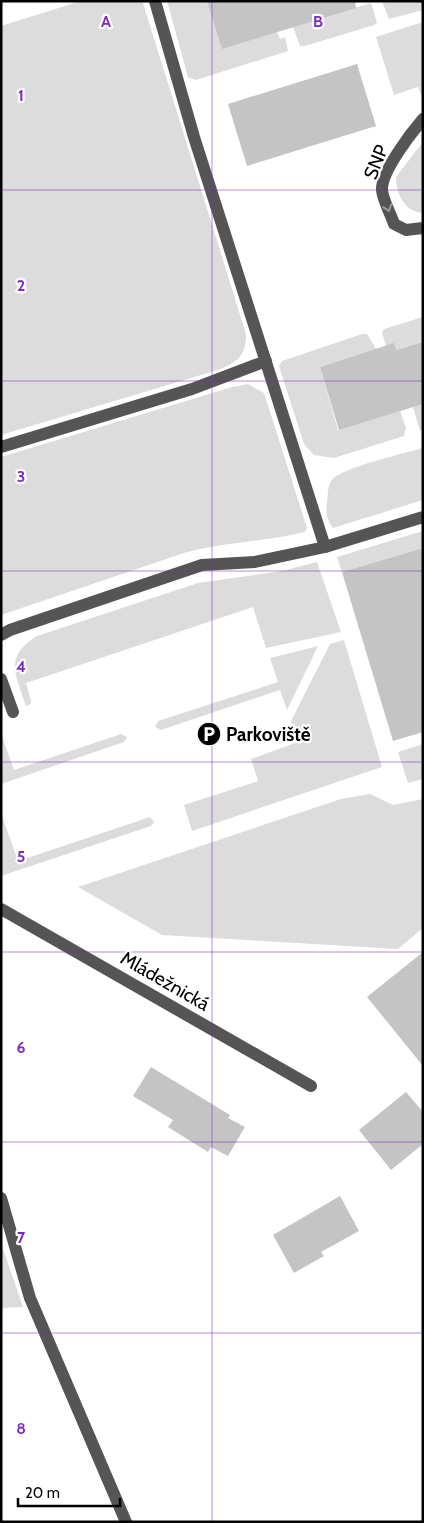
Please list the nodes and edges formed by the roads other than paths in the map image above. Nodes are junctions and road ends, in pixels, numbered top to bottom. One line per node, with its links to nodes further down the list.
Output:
1 (155, 1): 4 (street)
2 (423, 119): 3 (street, SNP, one-way to 3)
3 (423, 228)
4 (266, 361): 5 (street); 7 (street)
5 (1, 447)
6 (423, 517): 7 (street)
7 (324, 547): 8 (street)
8 (1, 635)
9 (1, 680): 10 (street)
10 (13, 712)
11 (1, 909): 12 (street, Mládežnická)
12 (311, 1086)
13 (1, 1198): 14 (street)
14 (126, 1522)

